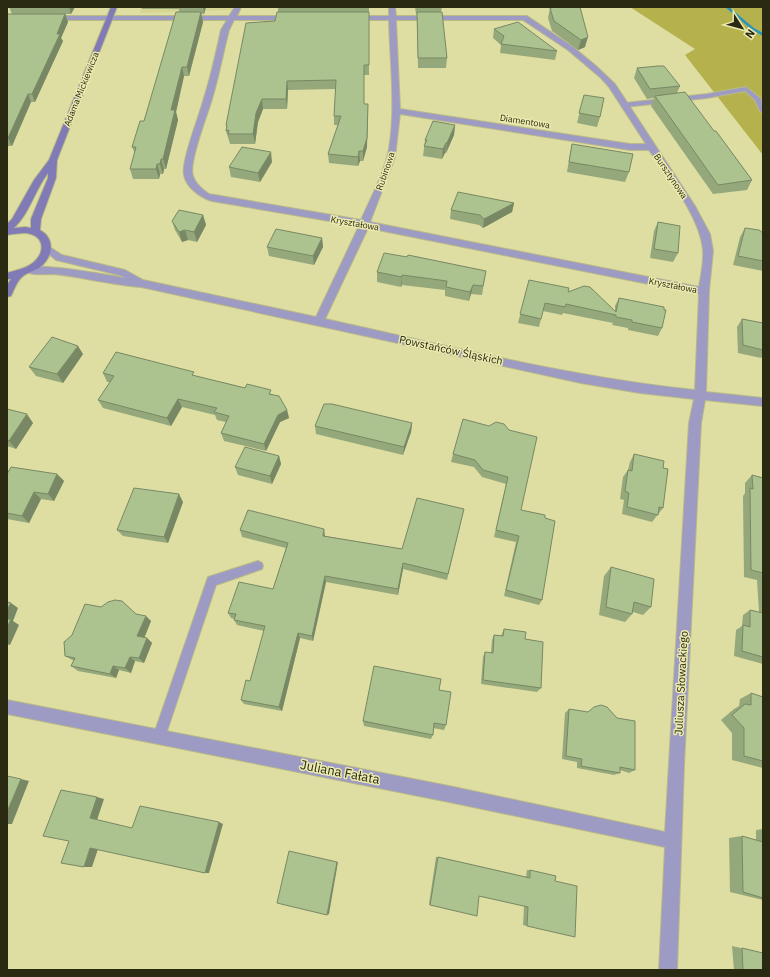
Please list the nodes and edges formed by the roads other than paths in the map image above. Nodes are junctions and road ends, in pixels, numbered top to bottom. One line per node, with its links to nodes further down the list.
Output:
1 (114, 7): 6 (street, Adama Mickiewicza)
2 (238, 7): 7 (street, Kryształowa)
3 (392, 7): 4 (street, Rubinowa)
4 (392, 17): 9 (street); 10 (street, Bursztynowa); 11 (street, Rubinowa)
5 (47, 18): 6 (street)
6 (110, 18): 7 (street); 14 (street, Adama Mickiewicza)
7 (231, 18): 8 (street); 15 (street, Kryształowa)
8 (297, 18)
9 (344, 18)
10 (625, 105): 12 (lane); 13 (street, Bursztynowa)
11 (396, 111): 13 (street, Diamentowa); 15 (street, Rubinowa)
12 (763, 111)
13 (652, 147): 22 (street, Bursztynowa)
14 (53, 160): 16 (street, Adama Mickiewicza); 17 (street, Adama Mickiewicza)
15 (364, 224): 22 (street, Kryształowa); 24 (street, Rubinowa)
16 (7, 231): 17 (street)
17 (36, 232): 18 (street)
18 (48, 249): 19 (street); 21 (street, Powstańców Śląskich)
19 (24, 272): 20 (street); 21 (street, Powstańców Śląskich); 23 (street)
20 (7, 276)
21 (141, 283): 24 (street, Powstańców Śląskich)
22 (704, 291): 25 (street, Bursztynowa)
23 (7, 293)
24 (318, 322): 25 (street, Powstańców Śląskich)
25 (700, 396): 26 (street, Powstańców Śląskich); 30 (street, Juliusza Słowackiego)
26 (763, 402)
27 (258, 566): 29 (lane)
28 (7, 707): 29 (street, Juliana Fałata)
29 (159, 737): 30 (street, Juliana Fałata)
30 (672, 841): 31 (street, Juliusza Słowackiego)
31 (668, 970)

